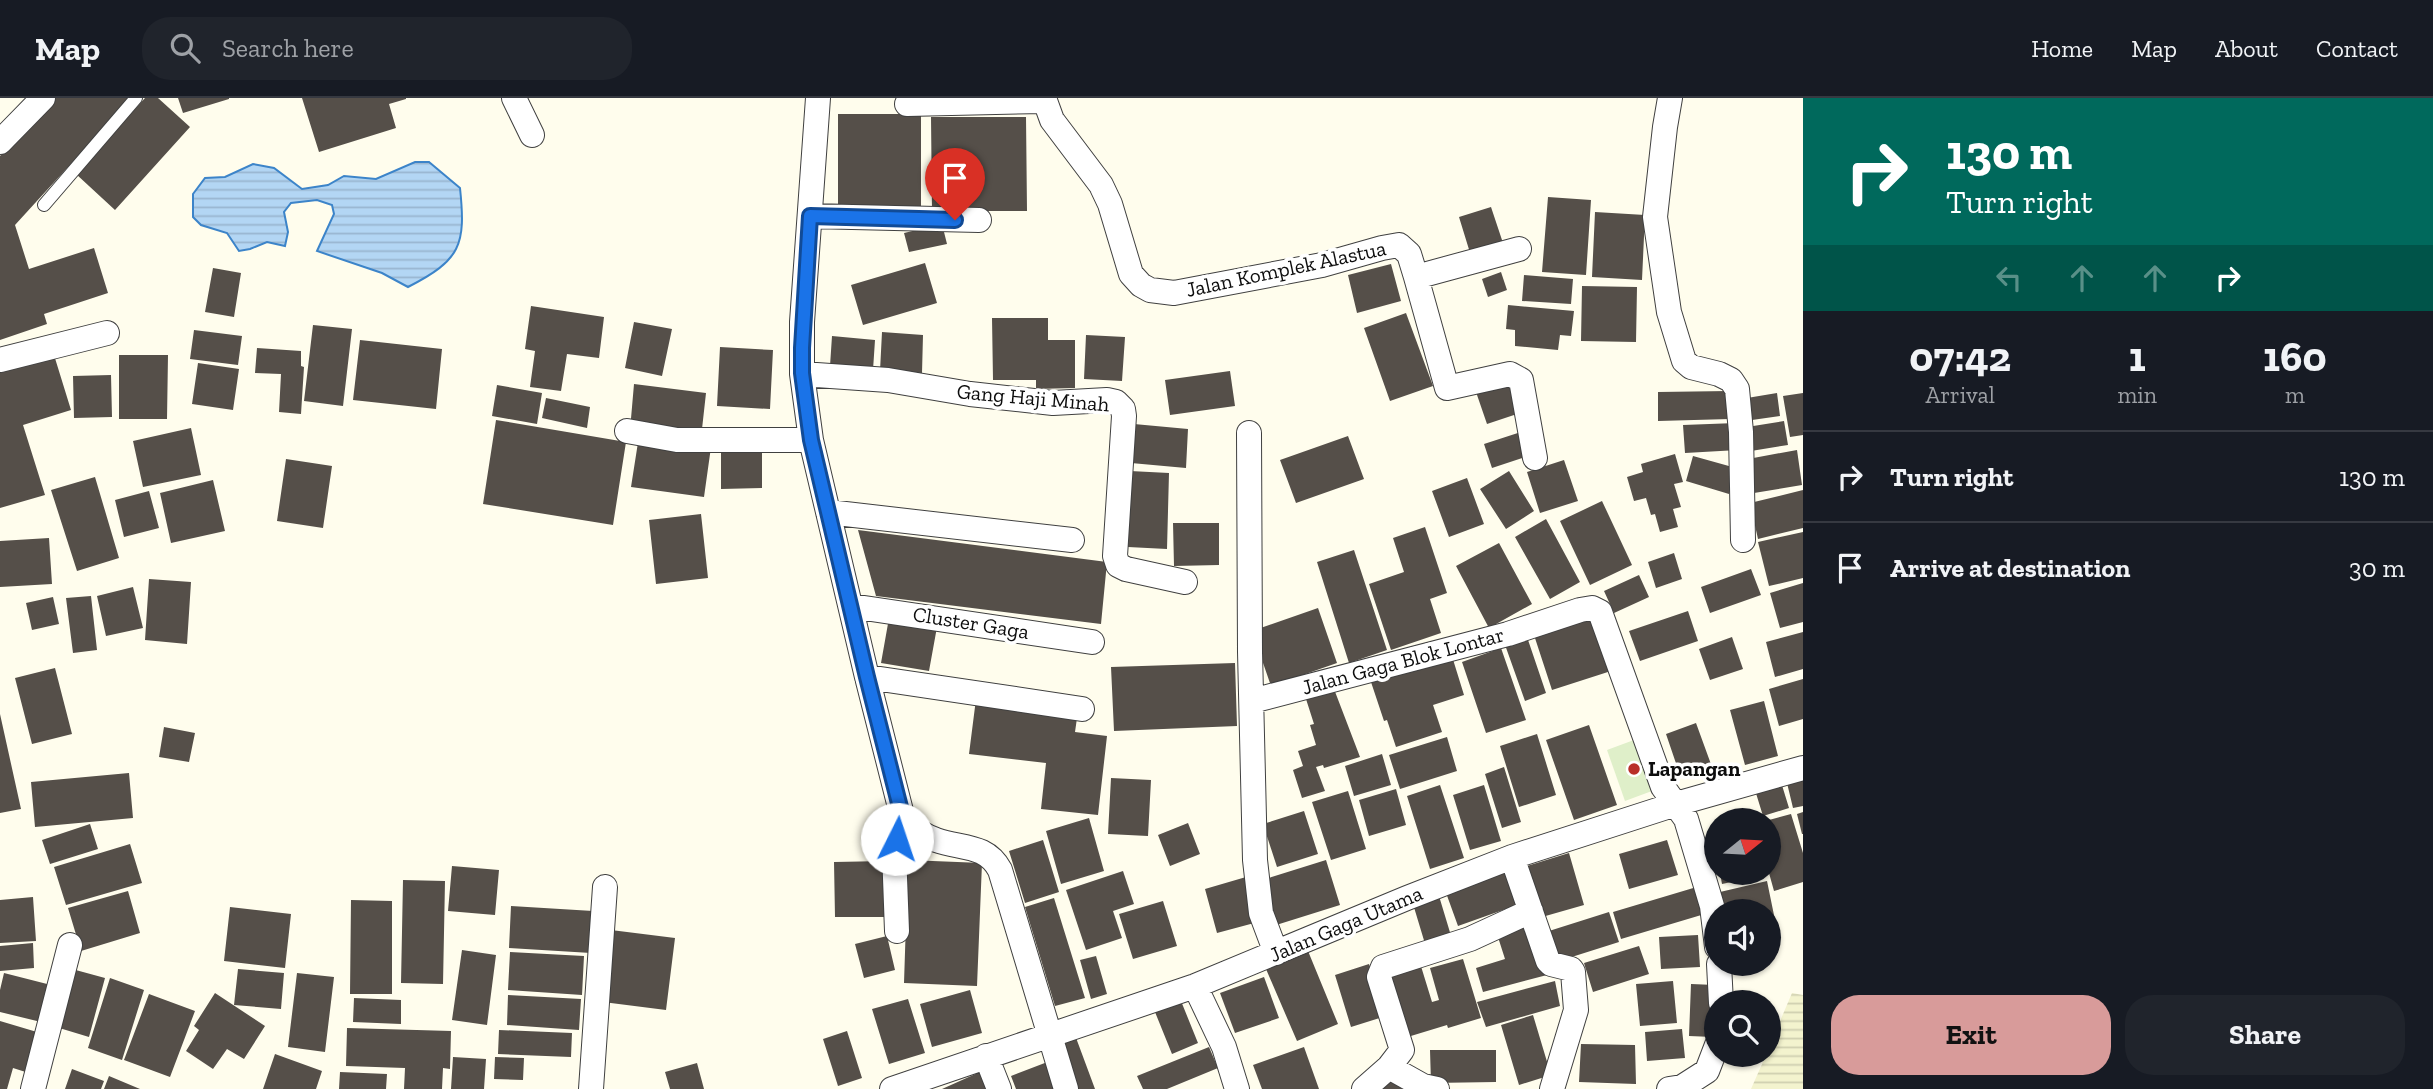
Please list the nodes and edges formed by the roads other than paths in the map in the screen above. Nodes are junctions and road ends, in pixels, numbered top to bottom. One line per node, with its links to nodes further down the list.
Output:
1 (43, 98): 9 (street)
2 (136, 98): 10 (lane)
3 (514, 98): 8 (street)
4 (818, 98): 11 (street)
5 (1670, 98): 24 (street)
6 (1044, 100): 7 (street); 14 (street, Jalan Komplek Alastua)
7 (907, 104)
8 (532, 135)
9 (0, 142)
10 (44, 205)
11 (810, 216): 12 (street); 17 (street)
12 (979, 220)
13 (1519, 249): 14 (street)
14 (1416, 278): 21 (street, Jalan Komplek Alastua)
15 (107, 333): 16 (street)
16 (0, 360)
17 (802, 373): 20 (street); 25 (street, Gang Haji Minah)
18 (627, 432): 20 (street)
19 (1249, 433): 29 (street)
20 (811, 440): 22 (street)
21 (1535, 458)
22 (828, 512): 23 (street); 26 (street)
23 (1072, 540)
24 (1743, 540)
25 (1185, 582)
26 (851, 606): 27 (street, Cluster Gaga); 28 (street)
27 (1092, 642)
28 (867, 677): 30 (street); 33 (street)
29 (1252, 701): 32 (street, Jalan Gaga Blok Lontar); 40 (street)
30 (1082, 709)
31 (1803, 768): 32 (street, Jalan Gaga Utama)
32 (1676, 804): 34 (street, Jalan Gaga Utama); 36 (street)
33 (903, 819): 38 (street); 42 (street)
34 (1512, 857): 37 (street); 40 (street, Jalan Gaga Utama)
35 (605, 887): 47 (street)
36 (1710, 899)
37 (1531, 911): 44 (street); 54 (street)
38 (897, 931)
39 (70, 945): 46 (street)
40 (1276, 953): 41 (street, Jalan Gaga Utama)
41 (1195, 986): 42 (street, Jalan Gaga Utama); 51 (street)
42 (1048, 1034): 43 (street, Jalan Gaga Utama); 50 (street)
43 (986, 1056): 48 (street, Jalan Gaga Utama); 49 (street)
44 (1389, 1067): 52 (street); 53 (street)
45 (1708, 1067): 56 (street)
46 (33, 1089)
47 (591, 1089)
48 (892, 1089)
49 (999, 1089)
50 (1066, 1089)
51 (1237, 1089)
52 (1364, 1089)
53 (1437, 1089)
54 (1552, 1089): 55 (street)
55 (1560, 1089)
56 (1669, 1089)

